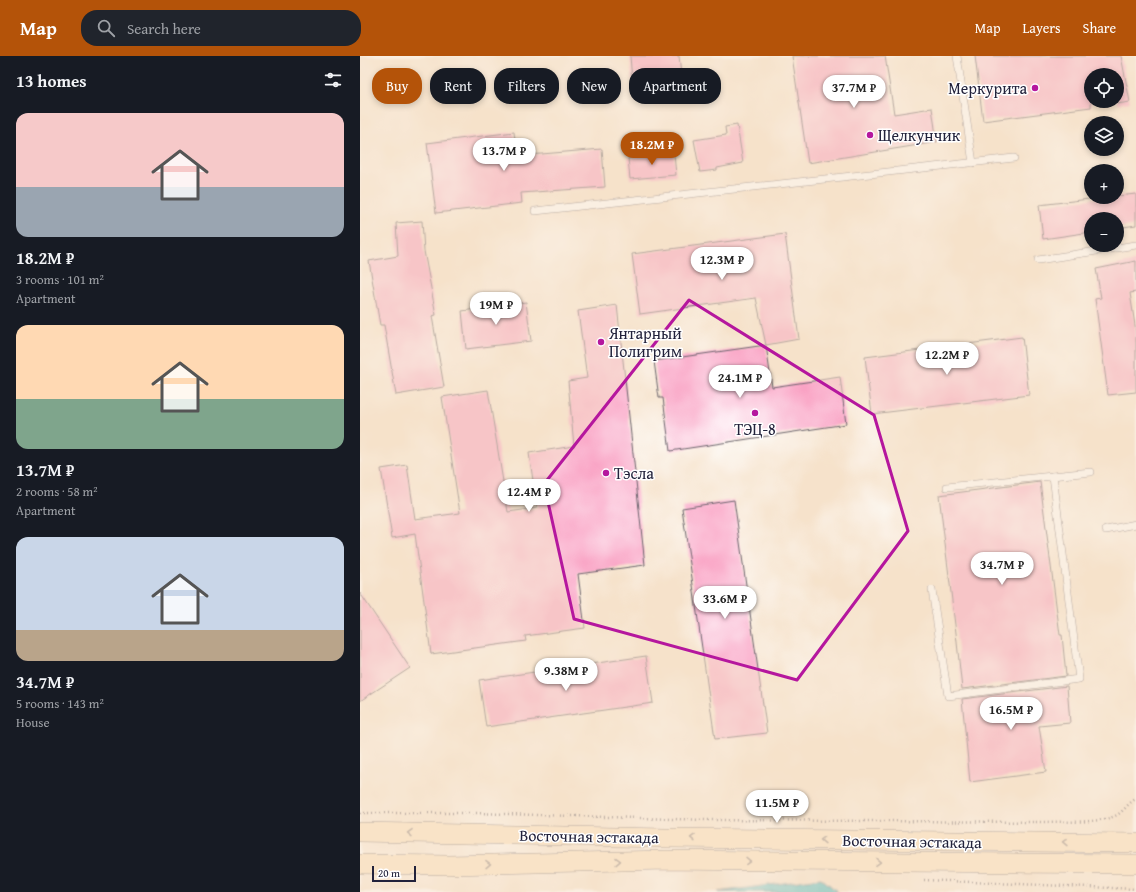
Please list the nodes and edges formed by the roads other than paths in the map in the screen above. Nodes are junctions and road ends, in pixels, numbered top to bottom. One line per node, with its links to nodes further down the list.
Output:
1 (957, 56): 3 (lane)
2 (1014, 158): 3 (lane)
3 (973, 163): 4 (lane)
4 (535, 211)
5 (1136, 245): 6 (lane)
6 (1038, 260)
7 (1091, 472): 8 (lane)
8 (1053, 476): 9 (lane); 12 (lane)
9 (946, 487)
10 (1136, 524): 11 (lane)
11 (1106, 530)
12 (932, 590)
13 (360, 832): 14 (main road, Восточная эстакада, one-way to 13)
14 (1136, 843)
15 (360, 864): 16 (main road, Восточная эстакада, one-way to 16)
16 (1136, 864)

